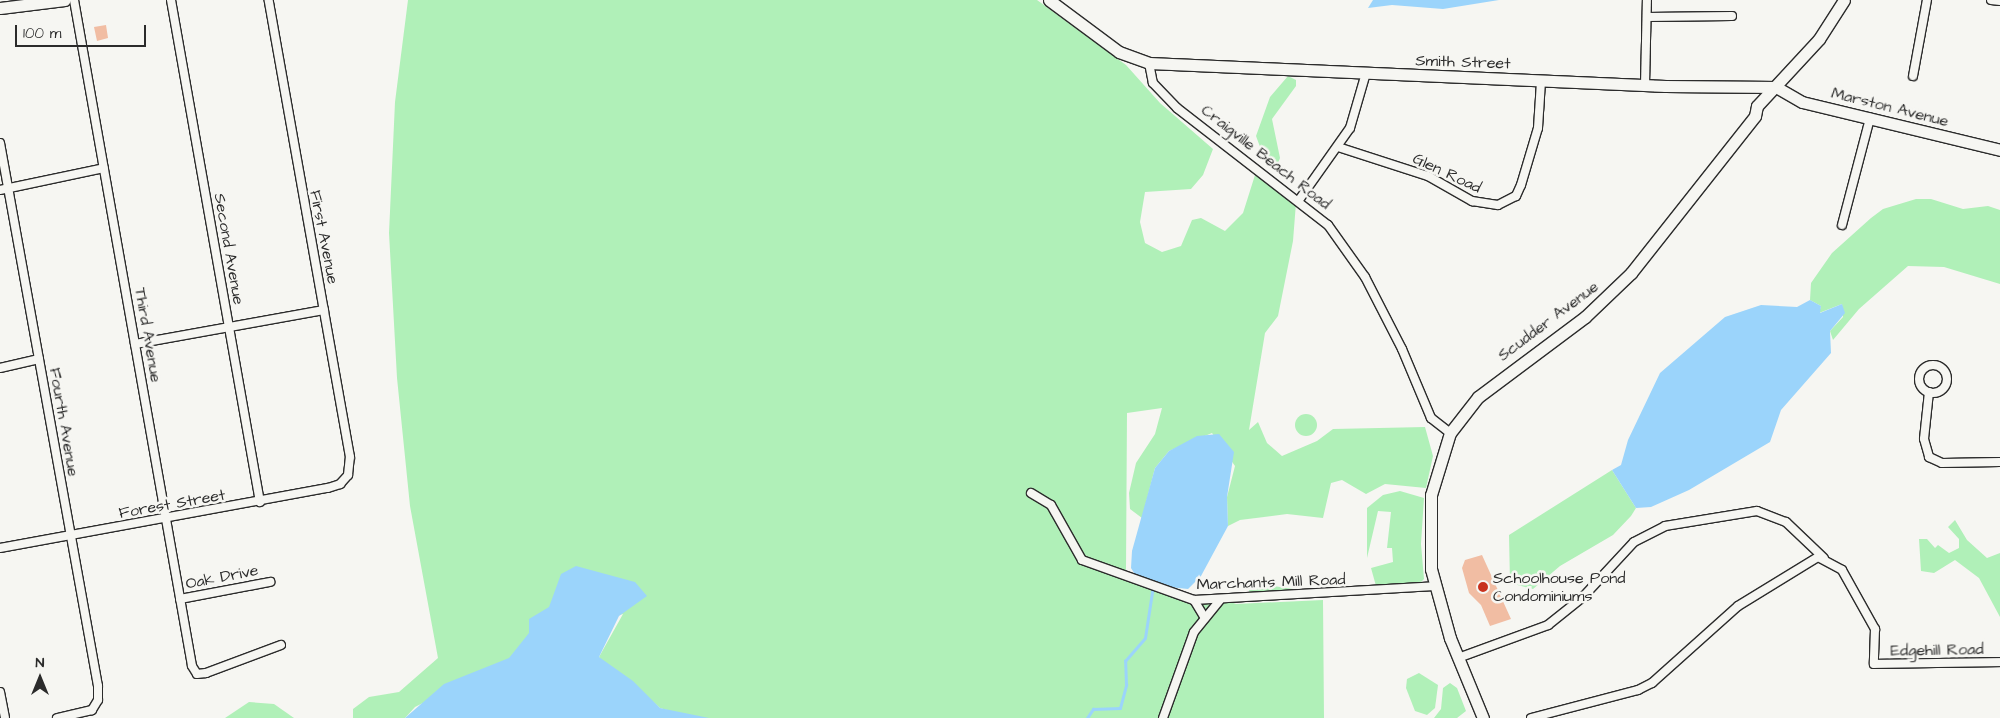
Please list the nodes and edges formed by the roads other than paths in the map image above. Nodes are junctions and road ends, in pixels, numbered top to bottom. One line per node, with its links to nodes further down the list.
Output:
1 (65, 0): 11 (main road)
2 (74, 0): 24 (street, Third Avenue)
3 (171, 0): 29 (street, Second Avenue)
4 (269, 0): 28 (street, First Avenue)
5 (1048, 0): 14 (main road)
6 (1647, 0): 13 (street)
7 (1844, 0): 19 (main road, Scudder Avenue)
8 (1927, 0): 16 (street)
9 (1991, 0): 10 (street)
10 (1998, 0)
11 (0, 8)
12 (1732, 16): 13 (street)
13 (1647, 17): 18 (street)
14 (1149, 63): 15 (main road, Smith Street); 26 (street, Craigville Beach Road)
15 (1366, 73): 17 (main road, Smith Street); 22 (street)
16 (1913, 76)
17 (1541, 81): 18 (main road, Smith Street); 22 (street, Glen Road)
18 (1645, 85): 19 (main road, Smith Street)
19 (1776, 87): 20 (main road, Marston Avenue); 34 (main road, Scudder Avenue)
20 (1870, 118): 23 (main road, Marston Avenue); 27 (street)
21 (0, 143): 25 (street, Fourth Avenue)
22 (1338, 147): 26 (street)
23 (2000, 150)
24 (104, 168): 25 (street); 30 (street, Third Avenue)
25 (4, 189): 31 (street, Fourth Avenue)
26 (1299, 200): 34 (street, Craigville Beach Road)
27 (1842, 225)
28 (324, 310): 29 (street); 36 (street, First Avenue)
29 (229, 327): 30 (street); 38 (street, Second Avenue)
30 (135, 344): 39 (street, Third Avenue)
31 (39, 359): 32 (street); 40 (street, Fourth Avenue)
32 (0, 368)
33 (1929, 392): 35 (street)
34 (1450, 433): 44 (main road, Scudder Avenue)
35 (2000, 462)
36 (346, 478): 38 (street, Forest Street)
37 (1030, 493): 46 (street, Marchants Mill Road)
38 (260, 502): 39 (street, Forest Street)
39 (166, 519): 40 (street, Forest Street); 45 (street, Third Avenue)
40 (71, 536): 41 (street, Forest Street); 54 (street, Fourth Avenue)
41 (0, 548)
42 (1824, 558): 50 (street); 51 (street, Edgehill Road); 57 (street)
43 (270, 582): 45 (street, Oak Drive)
44 (1434, 586): 47 (street, Marchants Mill Road); 50 (main road, Scudder Avenue)
45 (180, 599): 49 (street, Third Avenue)
46 (1194, 600): 47 (street, Marchants Mill Road); 48 (street)
47 (1220, 600): 48 (street)
48 (1205, 618): 55 (street)
49 (281, 645)
50 (1458, 658): 56 (main road, Scudder Avenue)
51 (2000, 662)
52 (0, 692): 53 (street)
53 (5, 718)
54 (57, 718)
55 (1163, 718)
56 (1483, 718)
57 (1531, 718)

